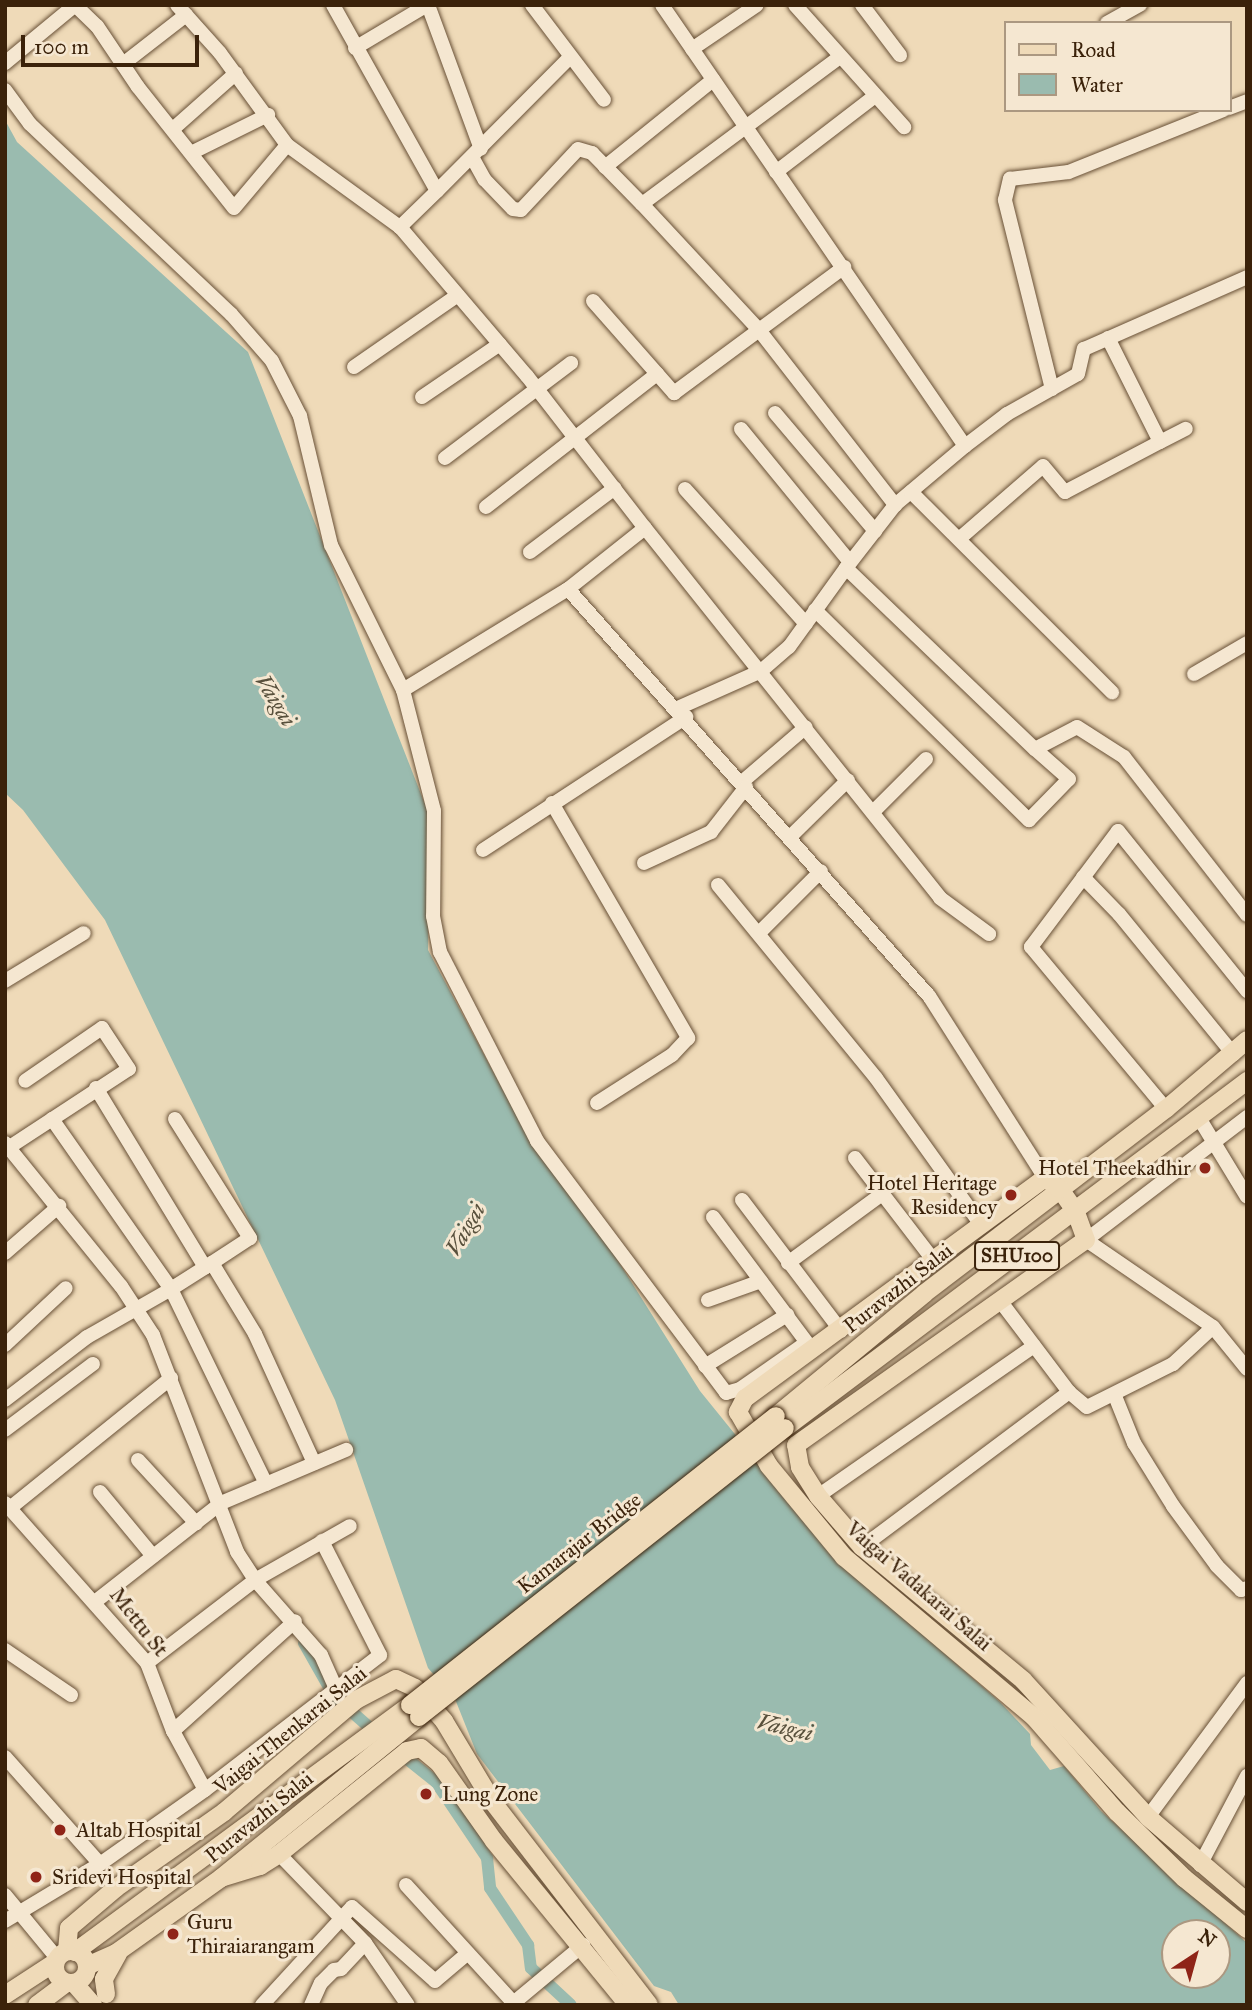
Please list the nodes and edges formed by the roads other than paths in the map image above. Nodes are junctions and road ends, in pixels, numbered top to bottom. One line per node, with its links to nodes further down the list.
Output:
1 (75, 5): 17 (street); 18 (street)
2 (333, 5): 12 (street)
3 (427, 5): 12 (street); 31 (street)
4 (532, 5): 16 (street)
5 (662, 5): 13 (street)
6 (757, 5): 13 (street)
7 (795, 5): 15 (street)
8 (862, 5): 14 (street)
9 (1140, 5): 11 (street)
10 (182, 10): 18 (street); 19 (street)
11 (1111, 21)
12 (355, 48): 34 (street)
13 (692, 50): 20 (street)
14 (900, 55)
15 (840, 57): 22 (street); 26 (street)
16 (569, 58): 23 (street); 31 (street)
17 (5, 63)
18 (123, 64): 28 (street)
19 (236, 74): 25 (street); 28 (street)
20 (713, 80): 26 (street); 32 (street)
21 (5, 90): 73 (street)
22 (875, 96): 27 (street); 33 (street)
23 (604, 100)
24 (1218, 112): 48 (street)
25 (268, 116): 29 (street); 30 (street)
26 (744, 125): 33 (street); 35 (street)
27 (904, 127)
28 (173, 129): 30 (street)
29 (286, 145): 30 (street); 36 (street)
30 (193, 152)
31 (477, 153): 32 (street); 34 (street)
32 (605, 167): 35 (street)
33 (776, 172): 37 (street)
34 (437, 191): 36 (street)
35 (642, 204): 41 (street)
36 (400, 227): 39 (street)
37 (844, 267): 41 (street); 55 (street)
38 (1247, 276): 42 (street)
39 (458, 295): 43 (street); 45 (street)
40 (593, 301): 46 (street)
41 (759, 330): 46 (street); 60 (street)
42 (1108, 338): 48 (street); 54 (street)
43 (500, 344): 47 (street); 49 (street)
44 (571, 363): 47 (street)
45 (354, 367)
46 (657, 374): 53 (street)
47 (537, 389): 53 (street); 56 (street)
48 (1052, 389): 55 (street)
49 (422, 397)
50 (775, 413): 63 (street)
51 (741, 429): 66 (street)
52 (1186, 429): 54 (street)
53 (576, 438): 57 (street); 61 (street)
54 (1160, 442): 64 (street)
55 (965, 446): 59 (street)
56 (445, 458)
57 (615, 488): 62 (street); 65 (street)
58 (685, 489): 69 (street)
59 (911, 492): 60 (street); 64 (street)
60 (895, 505): 63 (street)
61 (486, 507)
62 (645, 528): 67 (street); 71 (street)
63 (875, 531): 66 (street)
64 (958, 539): 74 (street)
65 (530, 552)
66 (848, 565): 68 (street); 77 (street)
67 (568, 589): 73 (street); 75 (street)
68 (815, 610): 69 (street); 77 (street)
69 (806, 624): 71 (street)
70 (1247, 643): 72 (street)
71 (761, 671): 75 (street); 76 (street)
72 (1194, 674)
73 (403, 690): 135 (street)
74 (1112, 692)
75 (682, 713): 80 (street); 81 (street)
76 (806, 727): 79 (street); 80 (street)
77 (1035, 749): 89 (street)
78 (926, 759): 82 (street)
79 (848, 780): 82 (street); 83 (street)
80 (744, 784): 83 (street); 85 (street)
81 (552, 803): 84 (street); 100 (street)
82 (873, 812): 92 (street)
83 (790, 836): 86 (street)
84 (483, 850)
85 (644, 863)
86 (821, 871): 90 (street); 109 (street)
87 (1083, 877): 94 (street); 96 (street); 101 (street)
88 (718, 885): 90 (street)
89 (1247, 915)
90 (760, 932): 116 (street)
91 (84, 933): 93 (street)
92 (989, 934)
93 (5, 981)
94 (1247, 991)
95 (1247, 1040): 96 (main road, Puravazhi Salai / SHU100)
96 (1233, 1054): 101 (main road, Puravazhi Salai / SHU100)
97 (25, 1081): 99 (street)
98 (1247, 1081): 104 (main road, Puravazhi Salai / SHU100)
99 (96, 1088): 103 (street); 121 (street)
100 (597, 1103)
101 (1166, 1109): 109 (main road, Puravazhi Salai / SHU100)
102 (1247, 1117): 106 (street)
103 (52, 1118): 107 (street); 124 (street)
104 (1199, 1118): 106 (street); 114 (main road, Puravazhi Salai / SHU100)
105 (175, 1119): 121 (street)
106 (1214, 1143): 111 (street); 117 (street)
107 (7, 1147): 113 (street)
108 (855, 1158): 110 (street)
109 (1052, 1184): 114 (main road); 116 (main road, Vaigai Vadakarai Salai); 141 (main road, Puravazhi Salai / SHU100)
110 (882, 1194): 119 (street); 120 (street)
111 (1247, 1197)
112 (742, 1200): 120 (street)
113 (56, 1209): 118 (street); 127 (street)
114 (1076, 1212): 117 (main road); 141 (main road, Puravazhi Salai / SHU100)
115 (713, 1217): 122 (street)
116 (982, 1226): 119 (main road, Vaigai Vadakarai Salai)
117 (1086, 1240): 126 (main road, Vaigai Vadakarai Salai); 129 (street)
118 (5, 1253)
119 (934, 1261): 130 (main road, Vaigai Vadakarai Salai)
120 (788, 1263): 130 (street)
121 (208, 1265): 124 (street); 145 (street)
122 (761, 1281): 125 (street); 128 (street)
123 (66, 1288): 131 (street)
124 (171, 1289): 127 (street); 146 (street)
125 (708, 1300)
126 (1001, 1302): 132 (street); 148 (main road, Vaigai Vadakarai Salai)
127 (131, 1309): 137 (street); 140 (street)
128 (787, 1315): 133 (street); 135 (street)
129 (1213, 1327): 136 (street); 139 (street)
130 (842, 1331): 133 (main road, Vaigai Vadakarai Salai)
131 (5, 1345)
132 (1034, 1346): 138 (street); 148 (street)
133 (811, 1347): 135 (street); 181 (main road, Vaigai Vadakarai Salai)
134 (93, 1364): 142 (street)
135 (705, 1366)
136 (1247, 1369)
137 (168, 1381): 149 (street); 150 (street)
138 (1069, 1392): 139 (street); 154 (street)
139 (1115, 1396): 157 (street)
140 (5, 1400)
141 (780, 1422): 165 (main road, Kamarajar Bridge / SHU100, bridge)
142 (5, 1430)
143 (346, 1450): 145 (street)
144 (138, 1460): 151 (street)
145 (314, 1463): 146 (street)
146 (266, 1484): 150 (street)
147 (100, 1492): 155 (street)
148 (818, 1496): 154 (main road, Vaigai Vadakarai Salai)
149 (7, 1506): 158 (street, Mettu St)
150 (218, 1506): 151 (street); 156 (street)
151 (196, 1523): 155 (street)
152 (350, 1527): 153 (street)
153 (322, 1541): 156 (street); 163 (street)
154 (862, 1547): 171 (main road, Vaigai Vadakarai Salai)
155 (153, 1556): 158 (street)
156 (253, 1582): 159 (street); 161 (street)
157 (1247, 1588)
158 (96, 1601): 161 (street, Mettu St)
159 (292, 1624): 163 (street); 166 (street)
160 (5, 1650): 164 (street)
161 (148, 1663): 166 (street, Mettu St)
162 (1247, 1683): 171 (street)
163 (332, 1690): 170 (street)
164 (71, 1695)
165 (414, 1711): 167 (main road, Puravazhi Salai / SHU100)
166 (173, 1731): 170 (street, Mettu St)
167 (382, 1737): 175 (main road, Puravazhi Salai / SHU100); 186 (main road, Puravazhi Salai / SHU100)
168 (5, 1757): 173 (street)
169 (1247, 1776): 174 (street)
170 (205, 1790): 173 (street)
171 (1148, 1817): 174 (main road, Vaigai Vadakarai Salai)
172 (279, 1854): 175 (main road); 180 (street); 183 (main road)
173 (100, 1864): 179 (street)
174 (1200, 1865): 178 (main road, Vaigai Vadakarai Salai)
175 (221, 1878): 184 (main road, Puravazhi Salai / SHU100)
176 (406, 1885): 185 (street)
177 (5, 1895): 179 (street)
178 (1247, 1902)
179 (11, 1917): 186 (street)
180 (340, 1918): 182 (street); 185 (street); 194 (street)
181 (1247, 1929)
182 (365, 1943): 190 (street); 195 (street)
183 (583, 1945): 191 (street); 196 (main road)
184 (123, 1948): 187 (main road, Puravazhi Salai / SHU100); 189 (main road)
185 (468, 1953): 191 (street)
186 (63, 1956): 187 (main road); 187 (main road); 188 (main road, Puravazhi Salai / SHU100); 197 (main road, Vaigai Thenkarai Salai)
187 (74, 1979): 189 (main road); 192 (main road, Puravazhi Salai / SHU100); 193 (main road)
188 (5, 1995)
189 (98, 2002)
190 (401, 2002)
191 (512, 2004)
192 (37, 2005)
193 (50, 2005)
194 (262, 2005)
195 (311, 2005)
196 (628, 2005)
197 (649, 2005)

